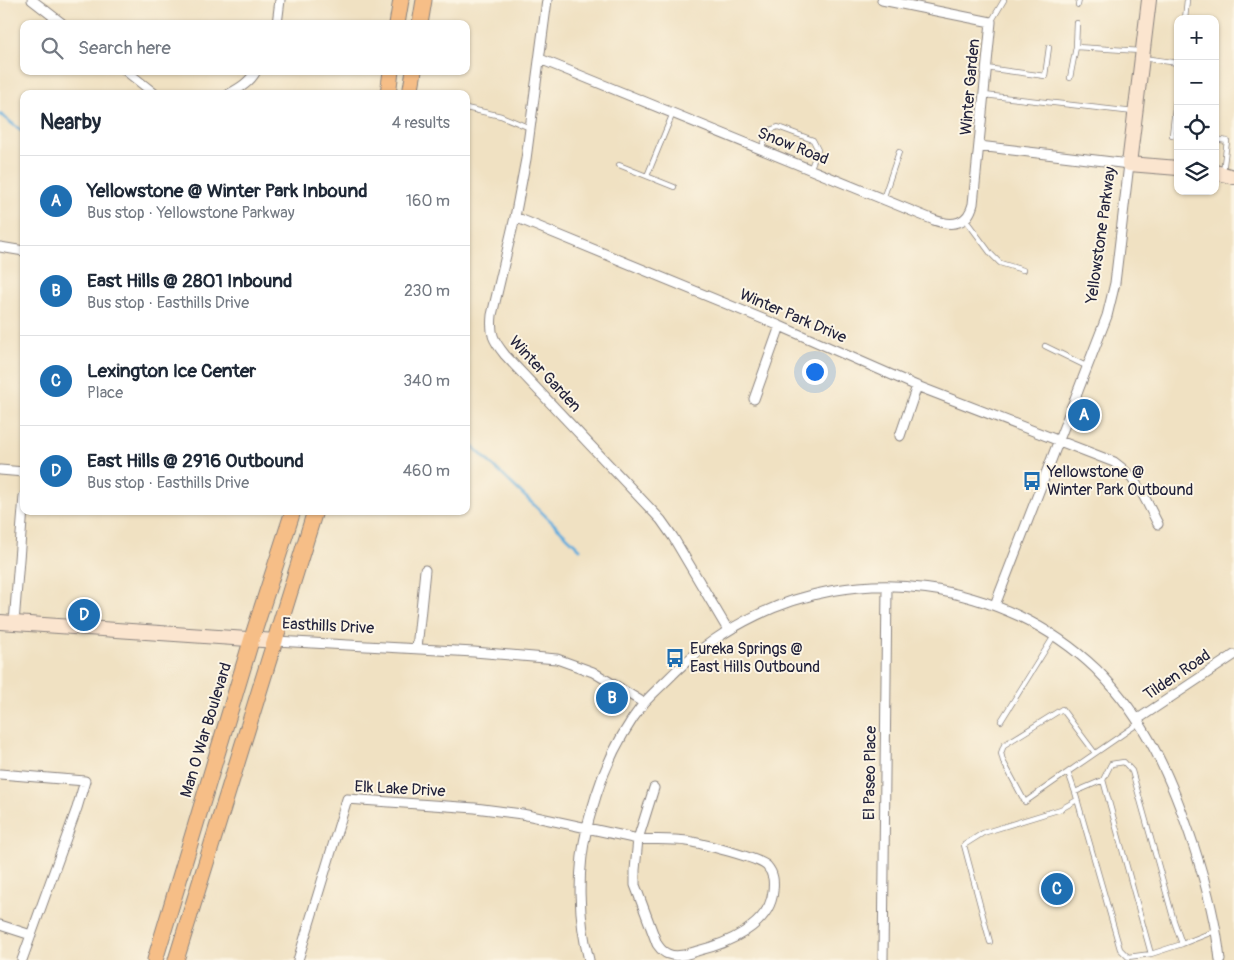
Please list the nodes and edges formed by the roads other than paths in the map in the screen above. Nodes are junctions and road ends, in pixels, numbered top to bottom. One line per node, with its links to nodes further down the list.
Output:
1 (32, 0): 11 (street)
2 (280, 0): 12 (street)
3 (401, 0): 13 (main road)
4 (424, 0): 14 (main road)
5 (547, 0): 20 (street, Winter Garden)
6 (882, 0): 15 (street, Winter Garden)
7 (1004, 0): 15 (lane)
8 (1149, 0): 19 (street, Yellowstone Parkway)
9 (1187, 0): 10 (lane)
10 (1185, 15)
11 (58, 20)
12 (278, 20)
13 (398, 20)
14 (421, 20)
15 (991, 22): 22 (street, Winter Garden)
16 (1077, 23): 17 (lane)
17 (1076, 47): 19 (lane); 27 (lane)
18 (1049, 48): 22 (lane)
19 (1142, 54): 21 (lane); 34 (street, Yellowstone Parkway)
20 (540, 59): 35 (street, Snow Road); 37 (street, Winter Garden)
21 (1174, 61)
22 (986, 68): 32 (street, Winter Garden)
23 (131, 75): 28 (street)
24 (254, 75): 29 (street)
25 (390, 75): 30 (main road)
26 (413, 75): 31 (main road)
27 (1070, 78)
28 (150, 90)
29 (236, 90)
30 (389, 90)
31 (411, 90)
32 (984, 95): 34 (lane); 40 (street, Winter Garden)
33 (470, 109): 37 (lane)
34 (1135, 112): 43 (street, Yellowstone Parkway)
35 (672, 113): 41 (street, Snow Road); 48 (lane)
36 (1174, 117): 38 (lane)
37 (530, 128): 51 (street, Winter Garden)
38 (1174, 135)
39 (1219, 140): 47 (lane)
40 (979, 146): 43 (street, Winter Garden); 52 (street)
41 (761, 149): 46 (street, Snow Road); 46 (lane)
42 (899, 152): 50 (lane)
43 (1129, 164): 45 (street); 58 (street, Yellowstone Parkway)
44 (620, 165): 48 (lane)
45 (1174, 168)
46 (810, 170): 50 (street, Snow Road)
47 (1224, 174)
48 (647, 176): 49 (lane)
49 (674, 187)
50 (883, 199): 52 (street, Snow Road)
51 (515, 218): 56 (street, Winter Park Drive); 73 (street, Winter Garden)
52 (965, 219): 55 (lane)
53 (0, 247): 54 (street)
54 (20, 250)
55 (1023, 270)
56 (780, 326): 59 (street, Winter Park Drive); 60 (street)
57 (1045, 346): 58 (lane)
58 (1088, 367): 62 (street, Yellowstone Parkway)
59 (917, 386): 61 (street); 62 (street, Winter Park Drive)
60 (754, 399)
61 (900, 436)
62 (1059, 441): 68 (street, Winter Park Drive); 71 (street, Yellowstone Parkway)
63 (0, 470): 64 (street)
64 (20, 472)
65 (21, 515): 72 (street)
66 (292, 515): 75 (main road, Man O War Boulevard)
67 (314, 515): 76 (main road)
68 (1158, 524)
69 (425, 570): 77 (street)
70 (886, 586): 71 (street); 73 (street); 102 (street, El Paseo Place)
71 (995, 605): 74 (street)
72 (7, 622): 75 (street, Easthills Drive)
73 (728, 630): 79 (street)
74 (1054, 636): 80 (lane); 81 (street)
75 (252, 638): 76 (street, Easthills Drive); 98 (main road, Man O War Boulevard)
76 (276, 641): 77 (street, Easthills Drive); 99 (main road)
77 (417, 648): 79 (street, Easthills Drive)
78 (1234, 655): 81 (street, Tilden Road)
79 (644, 704): 89 (street)
80 (1001, 721)
81 (1139, 721): 82 (lane); 92 (street)
82 (1095, 753): 83 (lane); 83 (lane)
83 (1068, 772): 87 (lane)
84 (0, 774): 93 (street)
85 (1103, 780): 87 (lane); 95 (lane); 96 (lane)
86 (654, 788): 90 (street)
87 (1075, 792): 88 (lane)
88 (1077, 800): 94 (lane); 96 (lane)
89 (586, 828): 90 (street); 100 (street, Elk Lake Drive); 101 (street)
90 (638, 839): 90 (street)
91 (0, 925): 93 (street)
92 (1216, 931): 95 (lane); 103 (street)
93 (30, 935): 97 (street)
94 (990, 942)
95 (1182, 944): 96 (lane)
96 (1151, 954)
97 (22, 960)
98 (154, 960)
99 (176, 960)
100 (298, 960)
101 (589, 960)
102 (883, 960)
103 (1220, 960)

